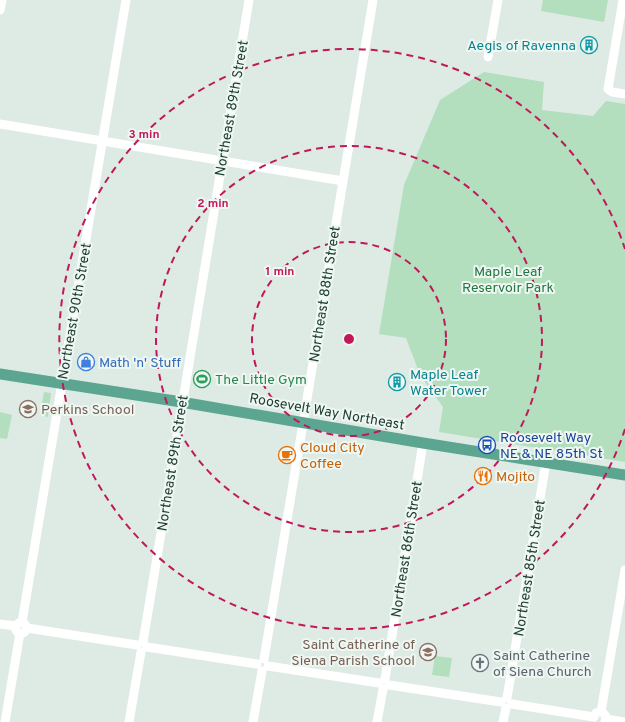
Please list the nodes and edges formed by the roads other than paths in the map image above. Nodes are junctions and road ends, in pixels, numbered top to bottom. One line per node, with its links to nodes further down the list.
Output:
1 (2, 0): 7 (street)
2 (126, 0): 11 (street, Northeast 90th Street)
3 (250, 0): 12 (street, Northeast 89th Street)
4 (373, 0): 13 (street, Northeast 88th Street)
5 (498, 0): 8 (street)
6 (623, 0): 9 (street)
7 (0, 10)
8 (488, 57)
9 (625, 94)
10 (0, 124): 11 (street)
11 (103, 140): 12 (street); 15 (street, Northeast 90th Street)
12 (222, 161): 13 (street); 16 (street, Northeast 89th Street)
13 (343, 181): 17 (street, Northeast 88th Street)
14 (0, 374): 15 (main road, Roosevelt Way Northeast)
15 (62, 384): 16 (main road, Roosevelt Way Northeast); 23 (street, Northeast 90th Street)
16 (182, 402): 17 (main road, Roosevelt Way Northeast); 24 (street, Northeast 89th Street)
17 (303, 422): 18 (main road, Roosevelt Way Northeast); 25 (street, Northeast 88th Street)
18 (423, 443): 19 (main road, Roosevelt Way Northeast); 26 (street, Northeast 86th Street)
19 (546, 462): 20 (main road, Roosevelt Way Northeast); 27 (street, Northeast 85th Street)
20 (625, 475)
21 (625, 570): 28 (street)
22 (0, 624): 23 (street)
23 (21, 627): 24 (street); 29 (street, Northeast 90th Street)
24 (142, 646): 25 (street); 30 (street, Northeast 89th Street)
25 (263, 665): 26 (street); 31 (street, Northeast 88th Street)
26 (384, 684): 27 (street); 32 (street, Northeast 86th Street)
27 (506, 703): 28 (street); 33 (street, Northeast 85th Street)
28 (600, 718): 34 (street)
29 (5, 722)
30 (129, 722)
31 (253, 722)
32 (377, 722)
33 (503, 722)
34 (625, 722)

